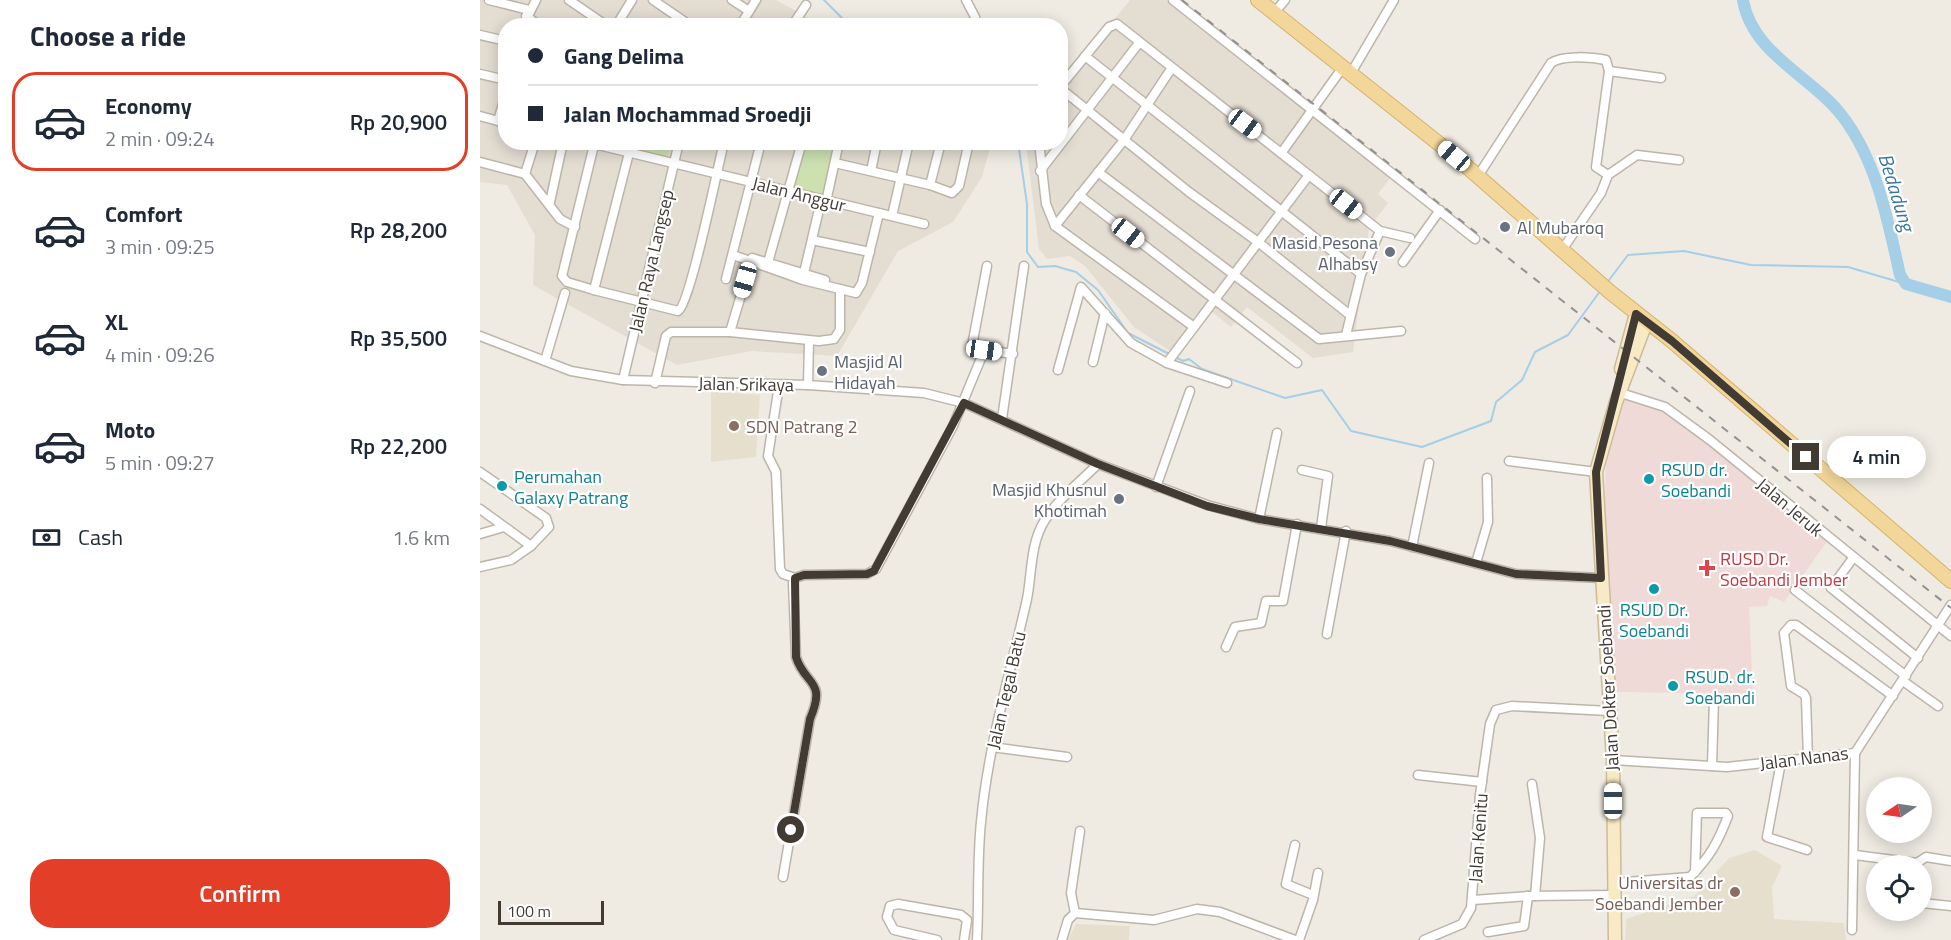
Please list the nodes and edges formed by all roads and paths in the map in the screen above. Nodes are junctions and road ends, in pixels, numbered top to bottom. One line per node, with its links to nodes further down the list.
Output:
1 (489, 0): 16 (street)
2 (536, 0): 16 (street)
3 (569, 0): 18 (street)
4 (632, 0): 19 (street)
5 (653, 0): 20 (street)
6 (732, 0): 14 (street)
7 (756, 0): 14 (street)
8 (966, 0): 17 (street)
9 (1173, 0): 38 (street)
10 (1258, 0): 15 (main road)
11 (1285, 0): 15 (street)
12 (1394, 0): 28 (street)
13 (806, 5): 22 (street)
14 (749, 11): 21 (street)
15 (1274, 13): 28 (main road)
16 (526, 17)
17 (975, 17)
18 (596, 18)
19 (621, 18)
20 (679, 18)
21 (745, 18)
22 (797, 18)
23 (480, 35): 24 (street)
24 (498, 39)
25 (1139, 43): 26 (street); 27 (street); 34 (street)
26 (1085, 56): 31 (street); 34 (street)
27 (1171, 69): 36 (street); 58 (street)
28 (1347, 70): 38 (street); 71 (main road)
29 (1609, 71): 33 (street); 70 (street); 71 (street)
30 (480, 74): 32 (street)
31 (1068, 77)
32 (498, 78)
33 (1661, 78)
34 (1113, 79): 36 (street); 37 (street)
35 (1068, 93): 37 (street)
36 (1147, 106): 42 (street); 80 (street)
37 (1089, 110): 41 (street); 42 (street)
38 (1312, 111): 58 (street); 79 (street)
39 (480, 116): 40 (street)
40 (498, 121)
41 (1068, 136)
42 (1124, 140): 66 (street); 90 (street)
43 (532, 150): 67 (street)
44 (561, 150): 78 (street)
45 (589, 150): 85 (street)
46 (622, 150): 59 (street, Jalan Anggur)
47 (677, 150): 62 (street, Jalan Raya Langsep)
48 (722, 150): 68 (street)
49 (759, 150): 73 (street)
50 (799, 150): 75 (street)
51 (837, 150): 63 (street)
52 (876, 150): 64 (street)
53 (907, 150): 72 (street)
54 (938, 150): 74 (street)
55 (967, 150): 74 (street)
56 (1039, 150): 65 (street)
57 (1057, 150): 65 (street)
58 (1282, 152): 69 (street)
59 (629, 153): 62 (street, Jalan Anggur); 105 (street)
60 (1678, 160): 70 (street)
61 (480, 162): 67 (street)
62 (674, 163): 68 (street, Jalan Anggur); 108 (street, Jalan Raya Langsep)
63 (835, 163): 64 (street); 77 (street)
64 (872, 171): 72 (street)
65 (1040, 171): 84 (street)
66 (1098, 172): 76 (street); 101 (street)
67 (525, 174): 78 (street)
68 (716, 174): 73 (street, Jalan Anggur); 108 (street)
69 (1309, 175): 80 (street); 86 (street)
70 (1608, 175): 91 (street)
71 (1478, 176): 91 (main road)
72 (901, 178): 74 (street); 82 (street)
73 (752, 183): 75 (street, Jalan Anggur); 93 (street)
74 (930, 185)
75 (786, 192): 77 (street, Jalan Anggur); 96 (street)
76 (1079, 195): 84 (street); 107 (street)
77 (824, 201): 81 (street, Jalan Anggur); 89 (street)
78 (550, 202): 85 (street)
79 (1440, 210): 88 (street); 94 (street)
80 (1281, 211): 90 (street); 99 (street)
81 (879, 213): 82 (street, Jalan Anggur); 92 (street)
82 (891, 216): 83 (street, Jalan Anggur)
83 (924, 224)
84 (1055, 226): 112 (street)
85 (574, 227): 105 (street)
86 (1380, 231): 87 (street); 99 (street)
87 (1410, 238)
88 (1475, 239)
89 (812, 240): 92 (street); 100 (street)
90 (1258, 242): 101 (street); 110 (street)
91 (1562, 249): 111 (main road)
92 (870, 252): 104 (street)
93 (733, 255): 95 (street); 102 (street)
94 (1404, 262)
95 (750, 263): 96 (street); 114 (street)
96 (767, 266): 100 (street)
97 (987, 266): 118 (street)
98 (1024, 266): 119 (street)
99 (1361, 274): 110 (street)
100 (803, 277): 103 (street); 104 (street)
101 (1233, 277): 107 (street); 115 (street)
102 (726, 279)
103 (840, 289): 104 (street); 117 (street)
104 (860, 289)
105 (594, 290): 108 (street)
106 (565, 293): 121 (street)
107 (1215, 300): 112 (street); 123 (street)
108 (640, 302): 125 (street, Jalan Raya Langsep)
109 (1106, 313): 120 (street); 122 (street); 124 (street)
110 (1350, 315): 115 (street)
111 (1641, 319): 131 (main road, Jalan Dokter Soebandi); 157 (main road)
112 (1194, 327): 120 (street)
113 (1401, 331): 115 (street)
114 (730, 332): 117 (street); 126 (street)
115 (1346, 335)
116 (480, 336): 121 (street, Jalan Srikaya)
117 (809, 341): 129 (street)
118 (984, 350): 119 (street); 132 (street)
119 (1013, 354): 133 (street)
120 (1170, 359): 127 (street)
121 (545, 361): 125 (street, Jalan Srikaya)
122 (1093, 362)
123 (1297, 363)
124 (1058, 370)
125 (623, 380): 126 (street, Jalan Srikaya)
126 (655, 382): 128 (street, Jalan Srikaya)
127 (1227, 383)
128 (779, 385): 129 (street, Jalan Srikaya); 155 (street)
129 (808, 385): 132 (street, Jalan Srikaya)
130 (1190, 391): 142 (street)
131 (1618, 398): 140 (main road, Jalan Dokter Soebandi); 152 (street, Jalan Jeruk)
132 (964, 403): 133 (street, Jalan Srikaya); 155 (street)
133 (1002, 419): 137 (street, Jalan Srikaya)
134 (1277, 433): 144 (street)
135 (1509, 461): 140 (street)
136 (1428, 463): 151 (street)
137 (1098, 464): 142 (street, Jalan Srikaya); 170 (street, Jalan Tegal Batu)
138 (1302, 470): 147 (street)
139 (480, 472): 150 (street)
140 (1596, 472): 156 (main road, Jalan Dokter Soebandi)
141 (1487, 478): 153 (street)
142 (1156, 487): 144 (street, Jalan Srikaya)
143 (480, 509): 146 (street)
144 (1259, 519): 145 (street, Jalan Srikaya)
145 (1297, 524): 147 (street, Jalan Srikaya); 163 (street)
146 (504, 527): 149 (street); 150 (street)
147 (1321, 528): 148 (street, Jalan Srikaya)
148 (1346, 531): 151 (street, Jalan Srikaya); 161 (street)
149 (480, 534)
150 (531, 546): 154 (street)
151 (1412, 547): 153 (street, Jalan Srikaya)
152 (1853, 558): 160 (street, Jalan Jeruk); 164 (street)
153 (1476, 563): 156 (street, Jalan Srikaya)
154 (480, 567)
155 (795, 578): 189 (street)
156 (1601, 578): 169 (main road, Jalan Dokter Soebandi)
157 (1951, 581)
158 (1795, 590): 165 (street)
159 (1951, 605): 160 (street, Jalan Nanas)
160 (1937, 626): 162 (street, Jalan Jeruk); 164 (street, Jalan Nanas)
161 (1326, 634)
162 (1951, 636)
163 (1226, 647)
164 (1918, 658): 165 (street, Jalan Nanas)
165 (1905, 679): 166 (street, Jalan Nanas); 168 (street)
166 (1893, 696): 171 (street, Jalan Nanas); 174 (street)
167 (1714, 699): 176 (street)
168 (1938, 706)
169 (1609, 711): 173 (main road, Jalan Dokter Soebandi); 178 (street, Jalan Kenitu)
170 (992, 747): 172 (street); 200 (street, Jalan Tegal Batu)
171 (1855, 753): 174 (street, Jalan Nanas); 183 (street)
172 (1067, 757)
173 (1613, 760): 176 (street, Jalan Nanas); 190 (main road, Jalan Dokter Soebandi)
174 (1808, 760): 175 (street, Jalan Nanas)
175 (1781, 762): 176 (street, Jalan Nanas); 182 (street)
176 (1712, 766)
177 (1418, 775): 178 (street)
178 (1482, 782): 193 (street, Jalan Kenitu)
179 (1532, 784): 192 (street)
180 (1080, 831): 196 (street)
181 (1295, 845): 191 (street)
182 (1807, 850)
183 (1855, 855): 184 (street); 197 (street)
184 (1866, 858)
185 (1932, 858): 186 (street)
186 (1951, 861)
187 (1695, 872): 187 (street); 190 (street)
188 (1318, 873): 191 (street)
189 (783, 877)
190 (1614, 889): 192 (street); 205 (main road, Jalan Dokter Soebandi)
191 (1313, 895): 203 (street)
192 (1531, 896): 193 (street); 198 (street)
193 (1473, 900): 204 (street, Jalan Kenitu)
194 (1932, 904): 195 (street)
195 (1951, 906)
196 (1074, 913): 202 (street); 203 (street)
197 (1852, 930)
198 (1488, 932)
199 (965, 937): 200 (street); 201 (street)
200 (977, 937)
201 (937, 940)
202 (1062, 940)
203 (1297, 940)
204 (1424, 940)
205 (1615, 940)

